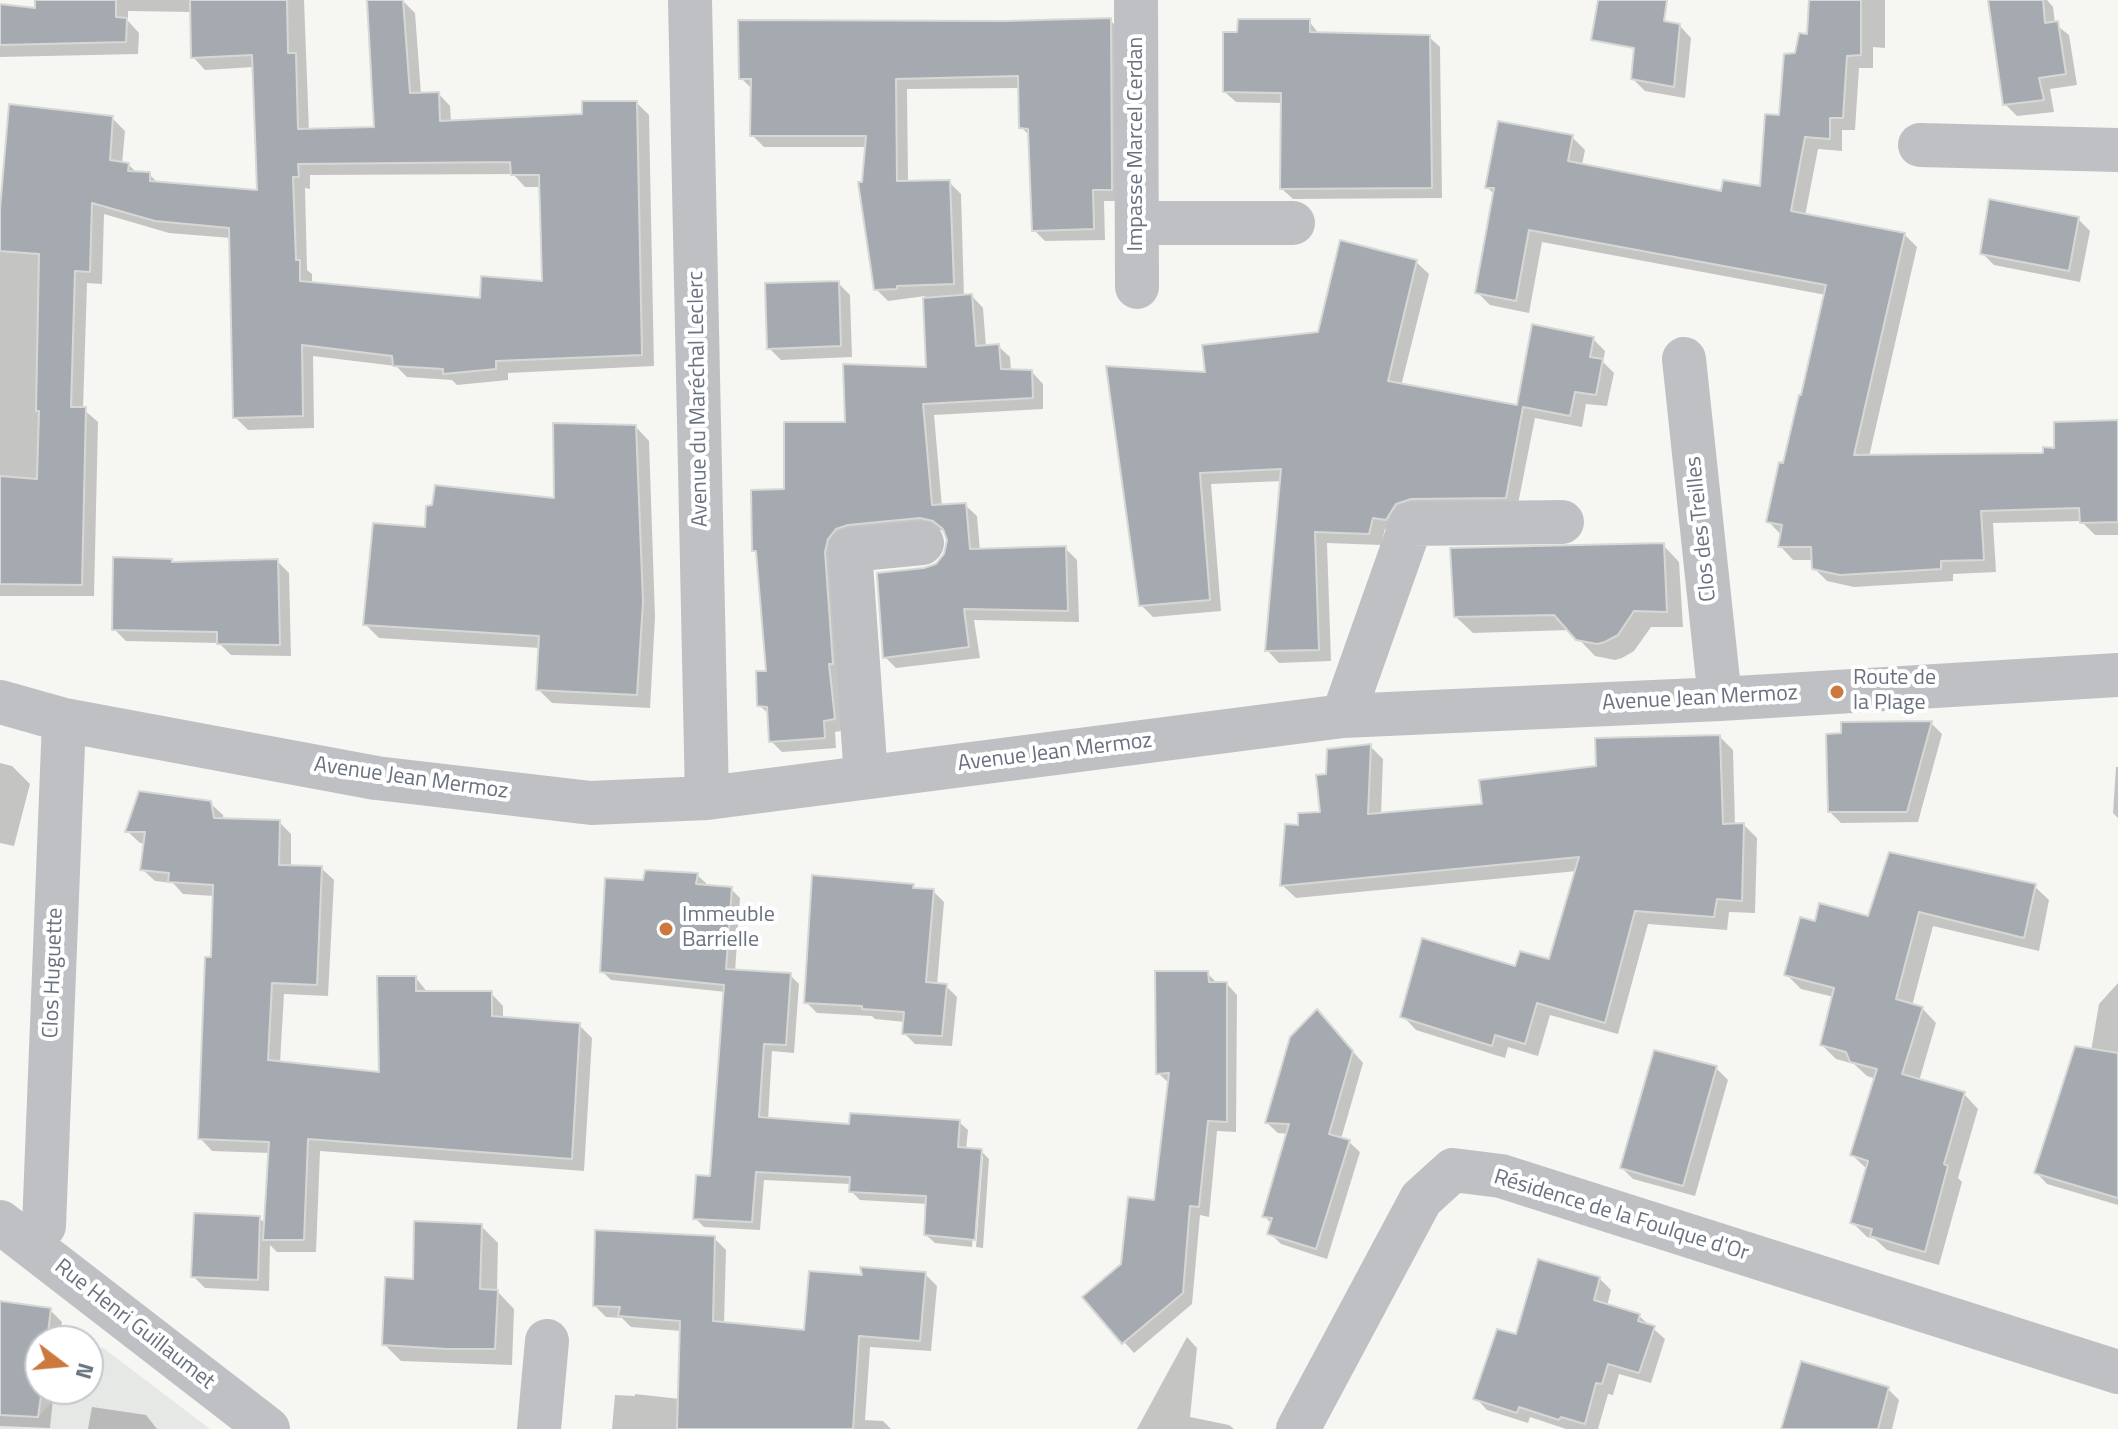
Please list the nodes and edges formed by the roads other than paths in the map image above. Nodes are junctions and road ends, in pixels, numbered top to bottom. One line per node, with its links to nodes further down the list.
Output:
1 (690, 0): 17 (street, Avenue du Maréchal Leclerc)
2 (1136, 0): 5 (street, Impasse Marcel Cerdan)
3 (1920, 145): 4 (street)
4 (2118, 150)
5 (1138, 223): 6 (street); 7 (street, Impasse Marcel Cerdan)
6 (1293, 223)
7 (1137, 287)
8 (1684, 359): 12 (street, Clos des Treilles)
9 (1562, 522): 14 (street)
10 (922, 543): 16 (street)
11 (2118, 675): 12 (street, Avenue Jean Mermoz)
12 (1720, 699): 14 (street, Avenue Jean Mermoz)
13 (0, 702): 15 (street, Avenue Jean Mermoz)
14 (1343, 716): 16 (street, Avenue Jean Mermoz)
15 (64, 720): 17 (street, Avenue Jean Mermoz); 19 (street, Clos Huguette)
16 (866, 777): 17 (street, Avenue Jean Mermoz)
17 (707, 798)
18 (0, 1222): 22 (street, Rue Henri Guillaumet)
19 (44, 1226)
20 (547, 1341): 23 (street)
21 (2118, 1372): 24 (street, Résidence de la Foulque d'Or)
22 (268, 1429)
23 (539, 1429)
24 (1298, 1429)

